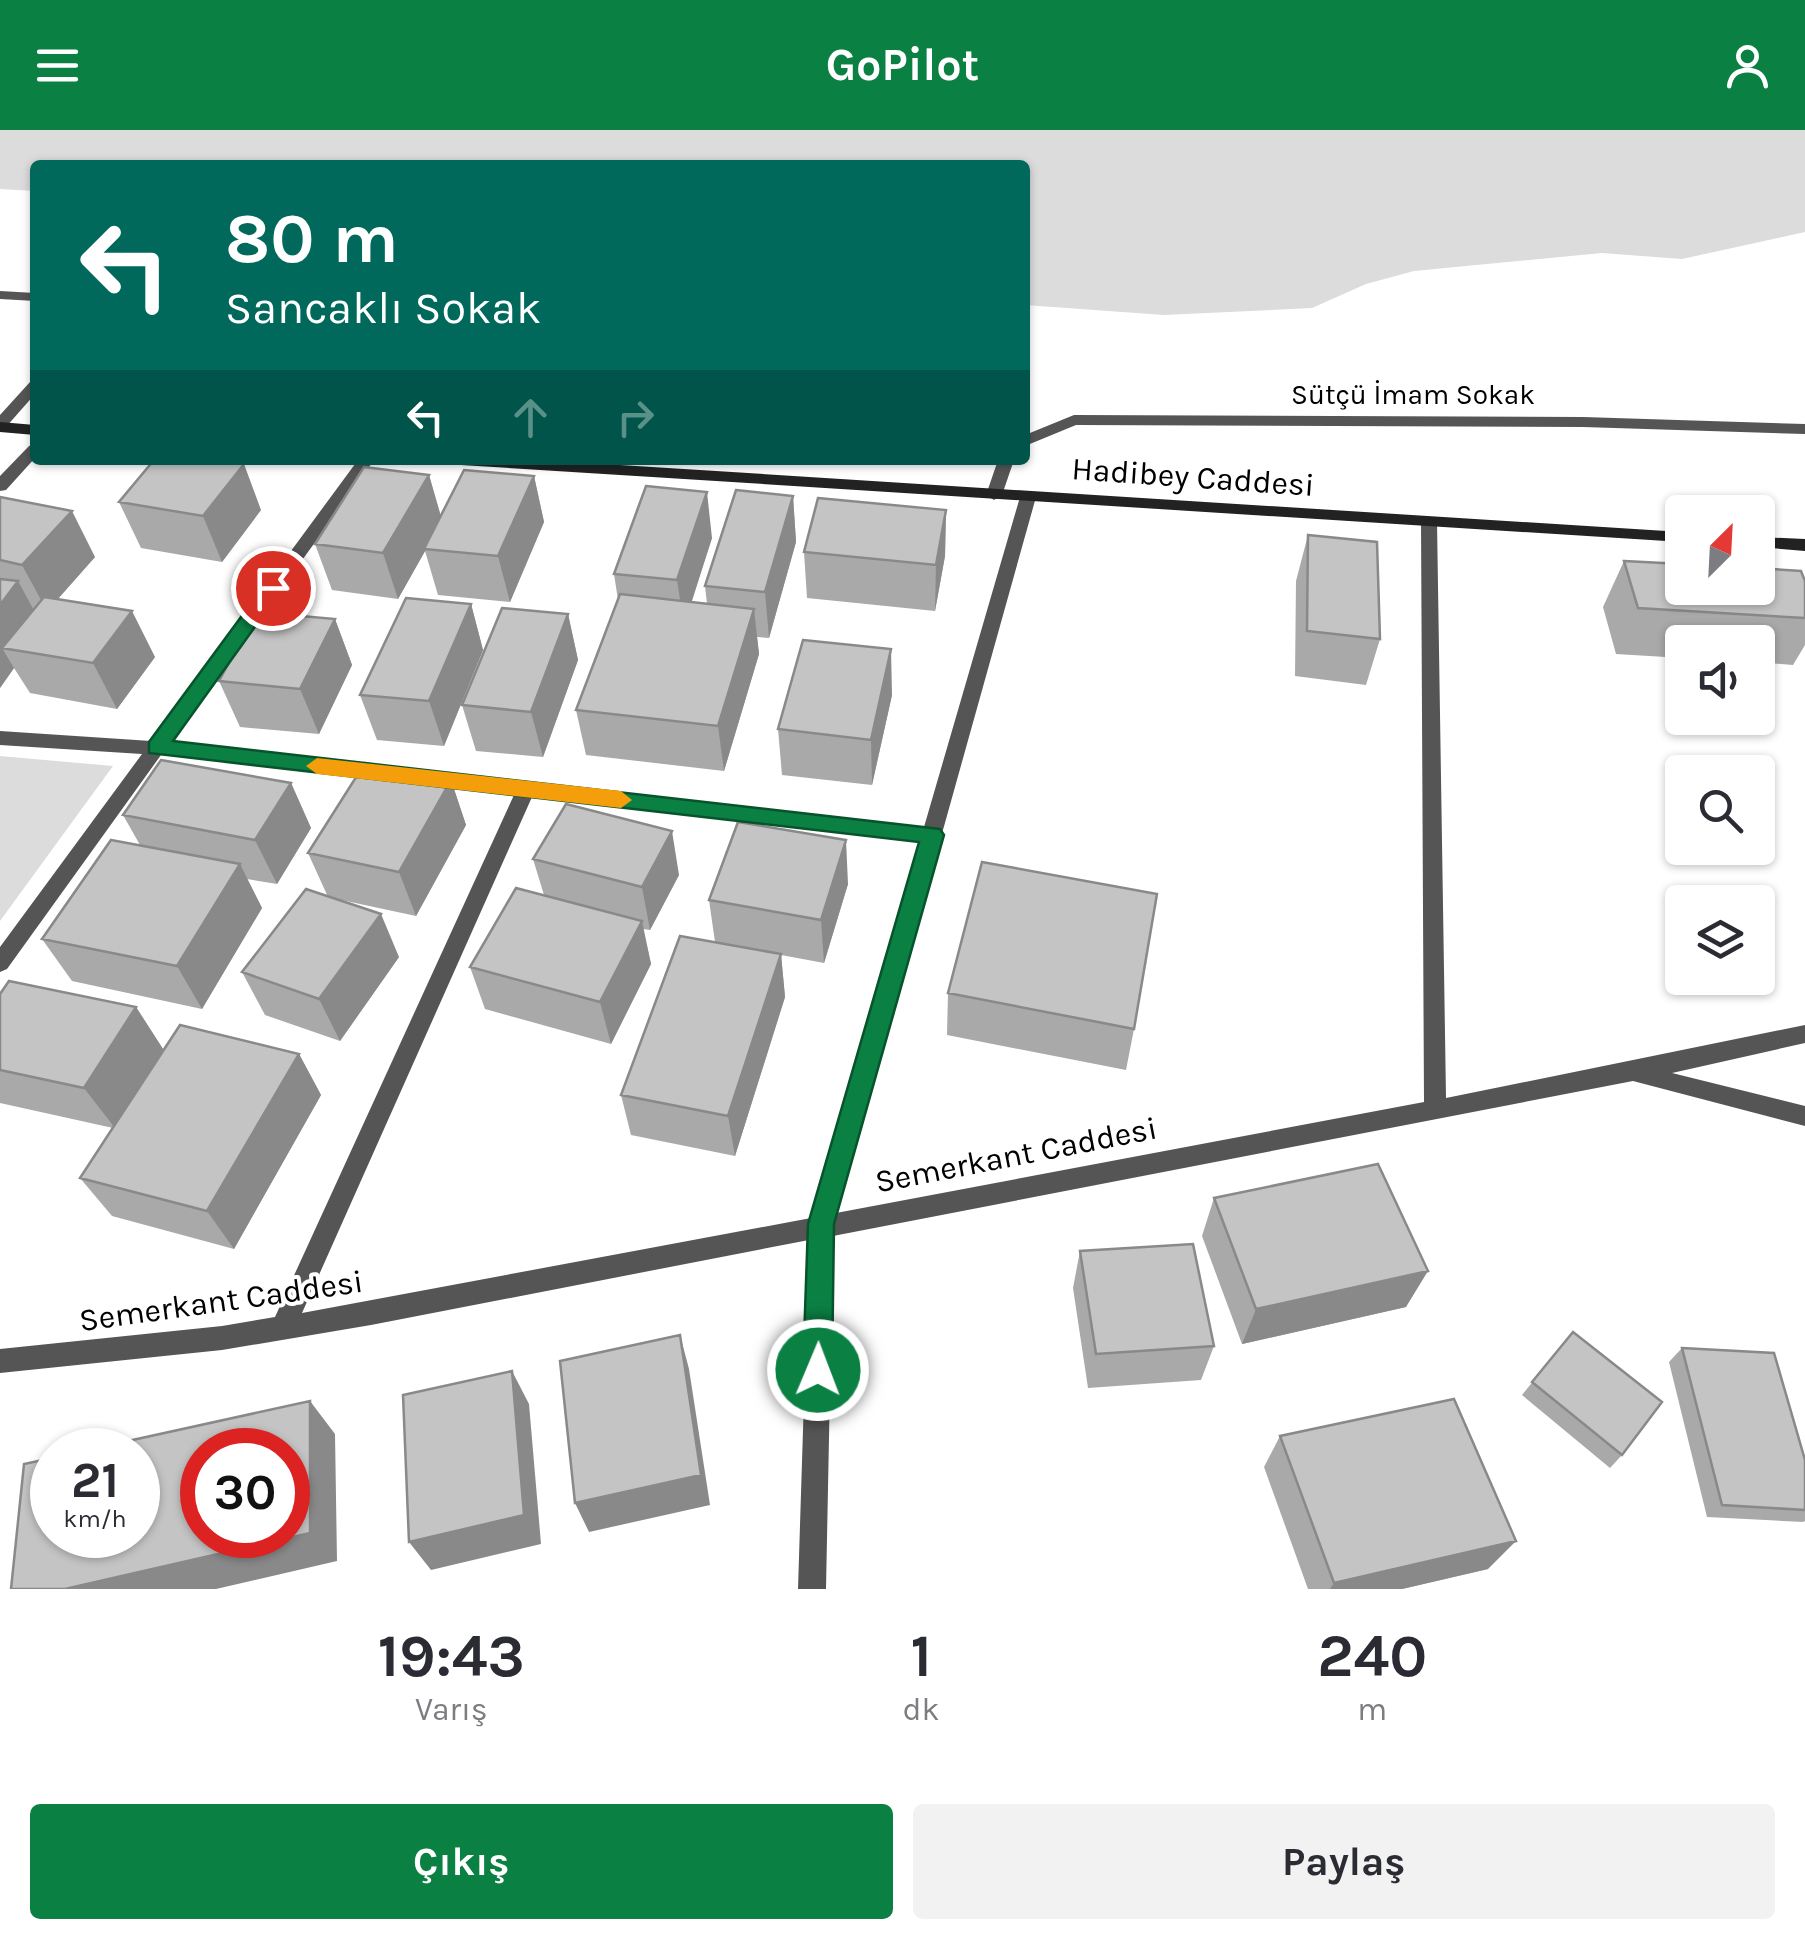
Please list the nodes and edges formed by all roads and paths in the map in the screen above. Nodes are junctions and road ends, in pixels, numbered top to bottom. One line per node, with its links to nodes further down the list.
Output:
1 (0, 295): 2 (street)
2 (30, 297)
3 (30, 391): 4 (street)
4 (0, 426): 5 (main road)
5 (30, 429)
6 (1805, 429): 7 (street, Sütçü İmam Sokak)
7 (1030, 440)
8 (30, 454): 12 (street)
9 (362, 465): 20 (street)
10 (537, 465): 13 (main road, Hadibey Caddesi)
11 (1004, 465): 13 (street)
12 (0, 486)
13 (994, 495): 14 (main road, Hadibey Caddesi)
14 (1028, 497): 15 (main road, Hadibey Caddesi); 22 (street)
15 (1429, 522): 16 (main road, Hadibey Caddesi); 26 (street)
16 (1665, 536)
17 (1775, 543): 18 (main road)
18 (1805, 545)
19 (0, 738): 20 (street)
20 (157, 748): 21 (street); 23 (street)
21 (526, 789): 22 (street); 29 (street)
22 (932, 835): 28 (street)
23 (0, 964)
24 (1805, 1034): 25 (street, Semerkant Caddesi)
25 (1632, 1072): 26 (street, Semerkant Caddesi); 27 (street)
26 (1435, 1110): 28 (street, Semerkant Caddesi)
27 (1805, 1116)
28 (821, 1224): 29 (street, Semerkant Caddesi); 31 (street)
29 (283, 1328): 30 (street, Semerkant Caddesi)
30 (0, 1361)
31 (812, 1589)

